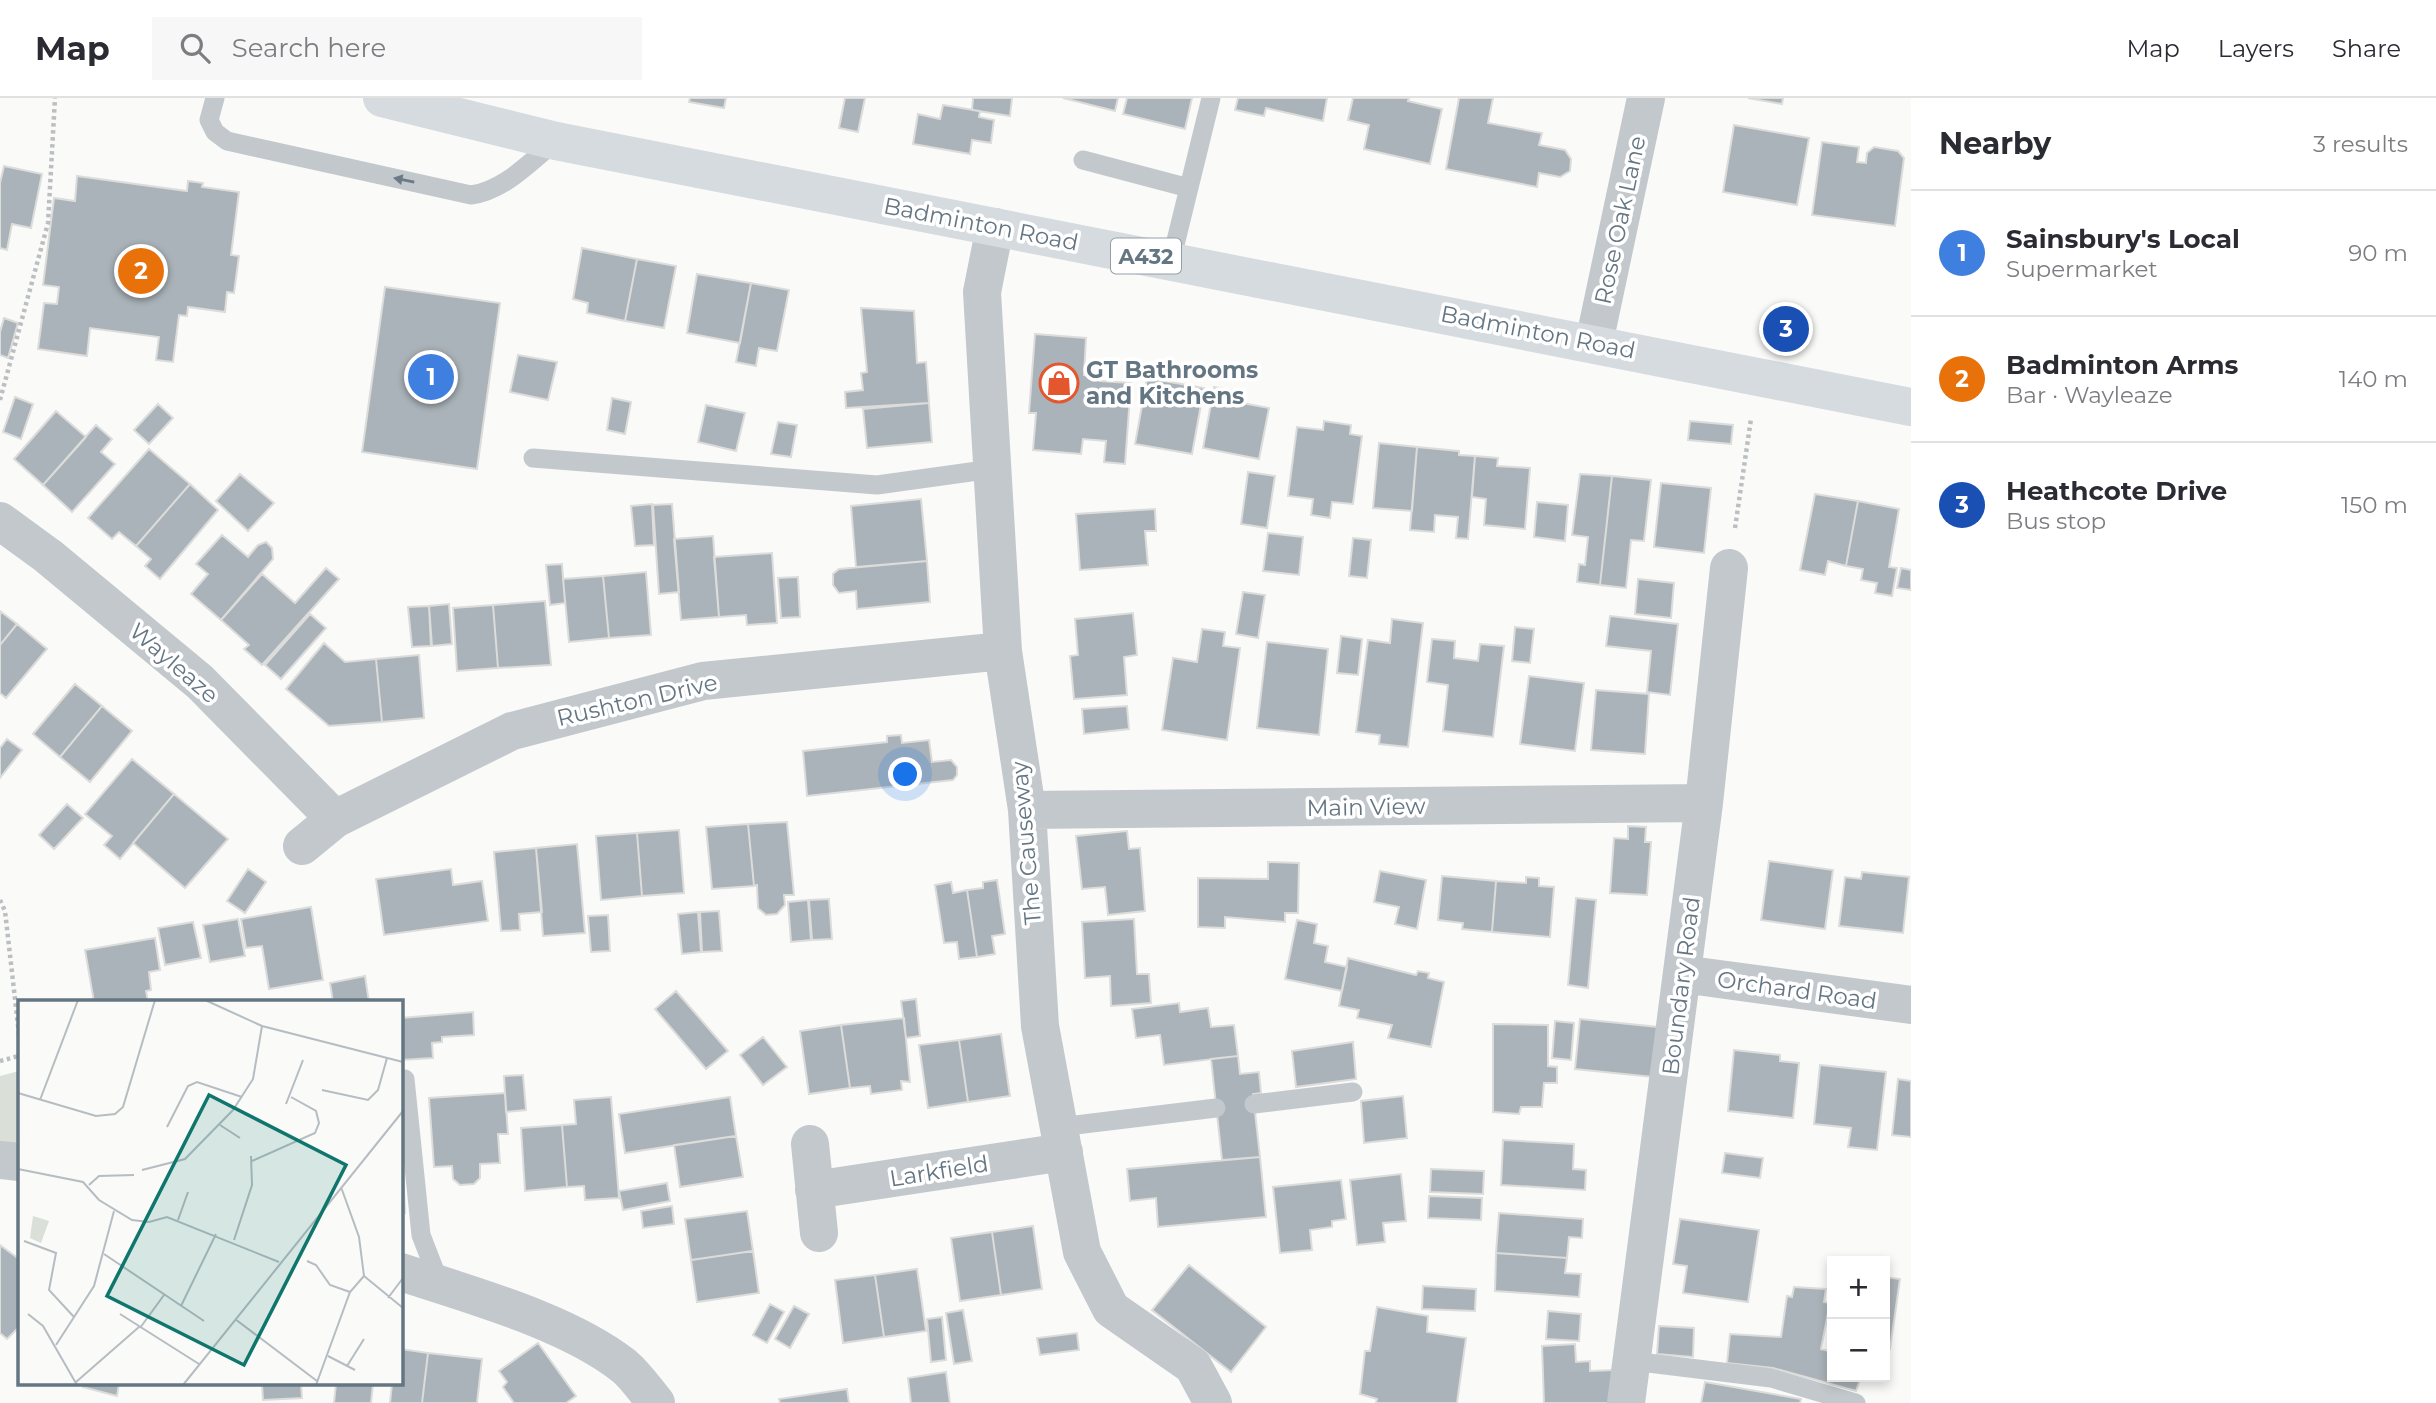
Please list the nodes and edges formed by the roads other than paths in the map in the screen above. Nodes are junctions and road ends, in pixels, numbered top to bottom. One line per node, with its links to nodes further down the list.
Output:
1 (215, 98): 5 (lane, one-way to 1)
2 (382, 98): 5 (main road, Badminton Road / A432)
3 (1211, 98): 7 (lane)
4 (1646, 98): 10 (street, Rose Oak Lane)
5 (556, 141): 8 (main road, Badminton Road / A432)
6 (1083, 160): 7 (lane)
7 (1189, 188): 9 (lane)
8 (995, 227): 9 (main road, Badminton Road / A432); 13 (street, The Causeway)
9 (1171, 261): 10 (main road, Badminton Road / A432)
10 (1594, 343): 11 (main road, Badminton Road / A432)
11 (1911, 407)
12 (533, 458): 13 (lane)
13 (992, 468): 16 (street, The Causeway)
14 (0, 521): 19 (street, Wayleaze)
15 (1729, 568): 17 (street, Boundary Road)
16 (1003, 651): 18 (street, The Causeway); 19 (street, Rushton Drive)
17 (1704, 803): 18 (street, Main View); 21 (street, Boundary Road)
18 (1027, 810): 27 (street, The Causeway)
19 (335, 819): 20 (street, Rushton Drive)
20 (302, 846)
21 (1682, 974): 22 (street, Orchard Road); 35 (street, Boundary Road)
22 (1911, 1005)
23 (405, 1079): 34 (lane)
24 (1353, 1092): 25 (lane)
25 (1254, 1104)
26 (1216, 1108): 27 (lane)
27 (1062, 1140): 31 (street, Larkfield); 37 (street, The Causeway)
28 (810, 1144): 31 (street)
29 (0, 1160): 30 (street)
30 (18, 1162)
31 (814, 1190): 32 (street)
32 (819, 1233)
33 (402, 1272): 34 (street)
34 (440, 1285): 36 (street)
35 (1632, 1361): 38 (street, Boundary Road); 39 (lane)
36 (656, 1403)
37 (1213, 1403)
38 (1626, 1403)
39 (1856, 1403)

